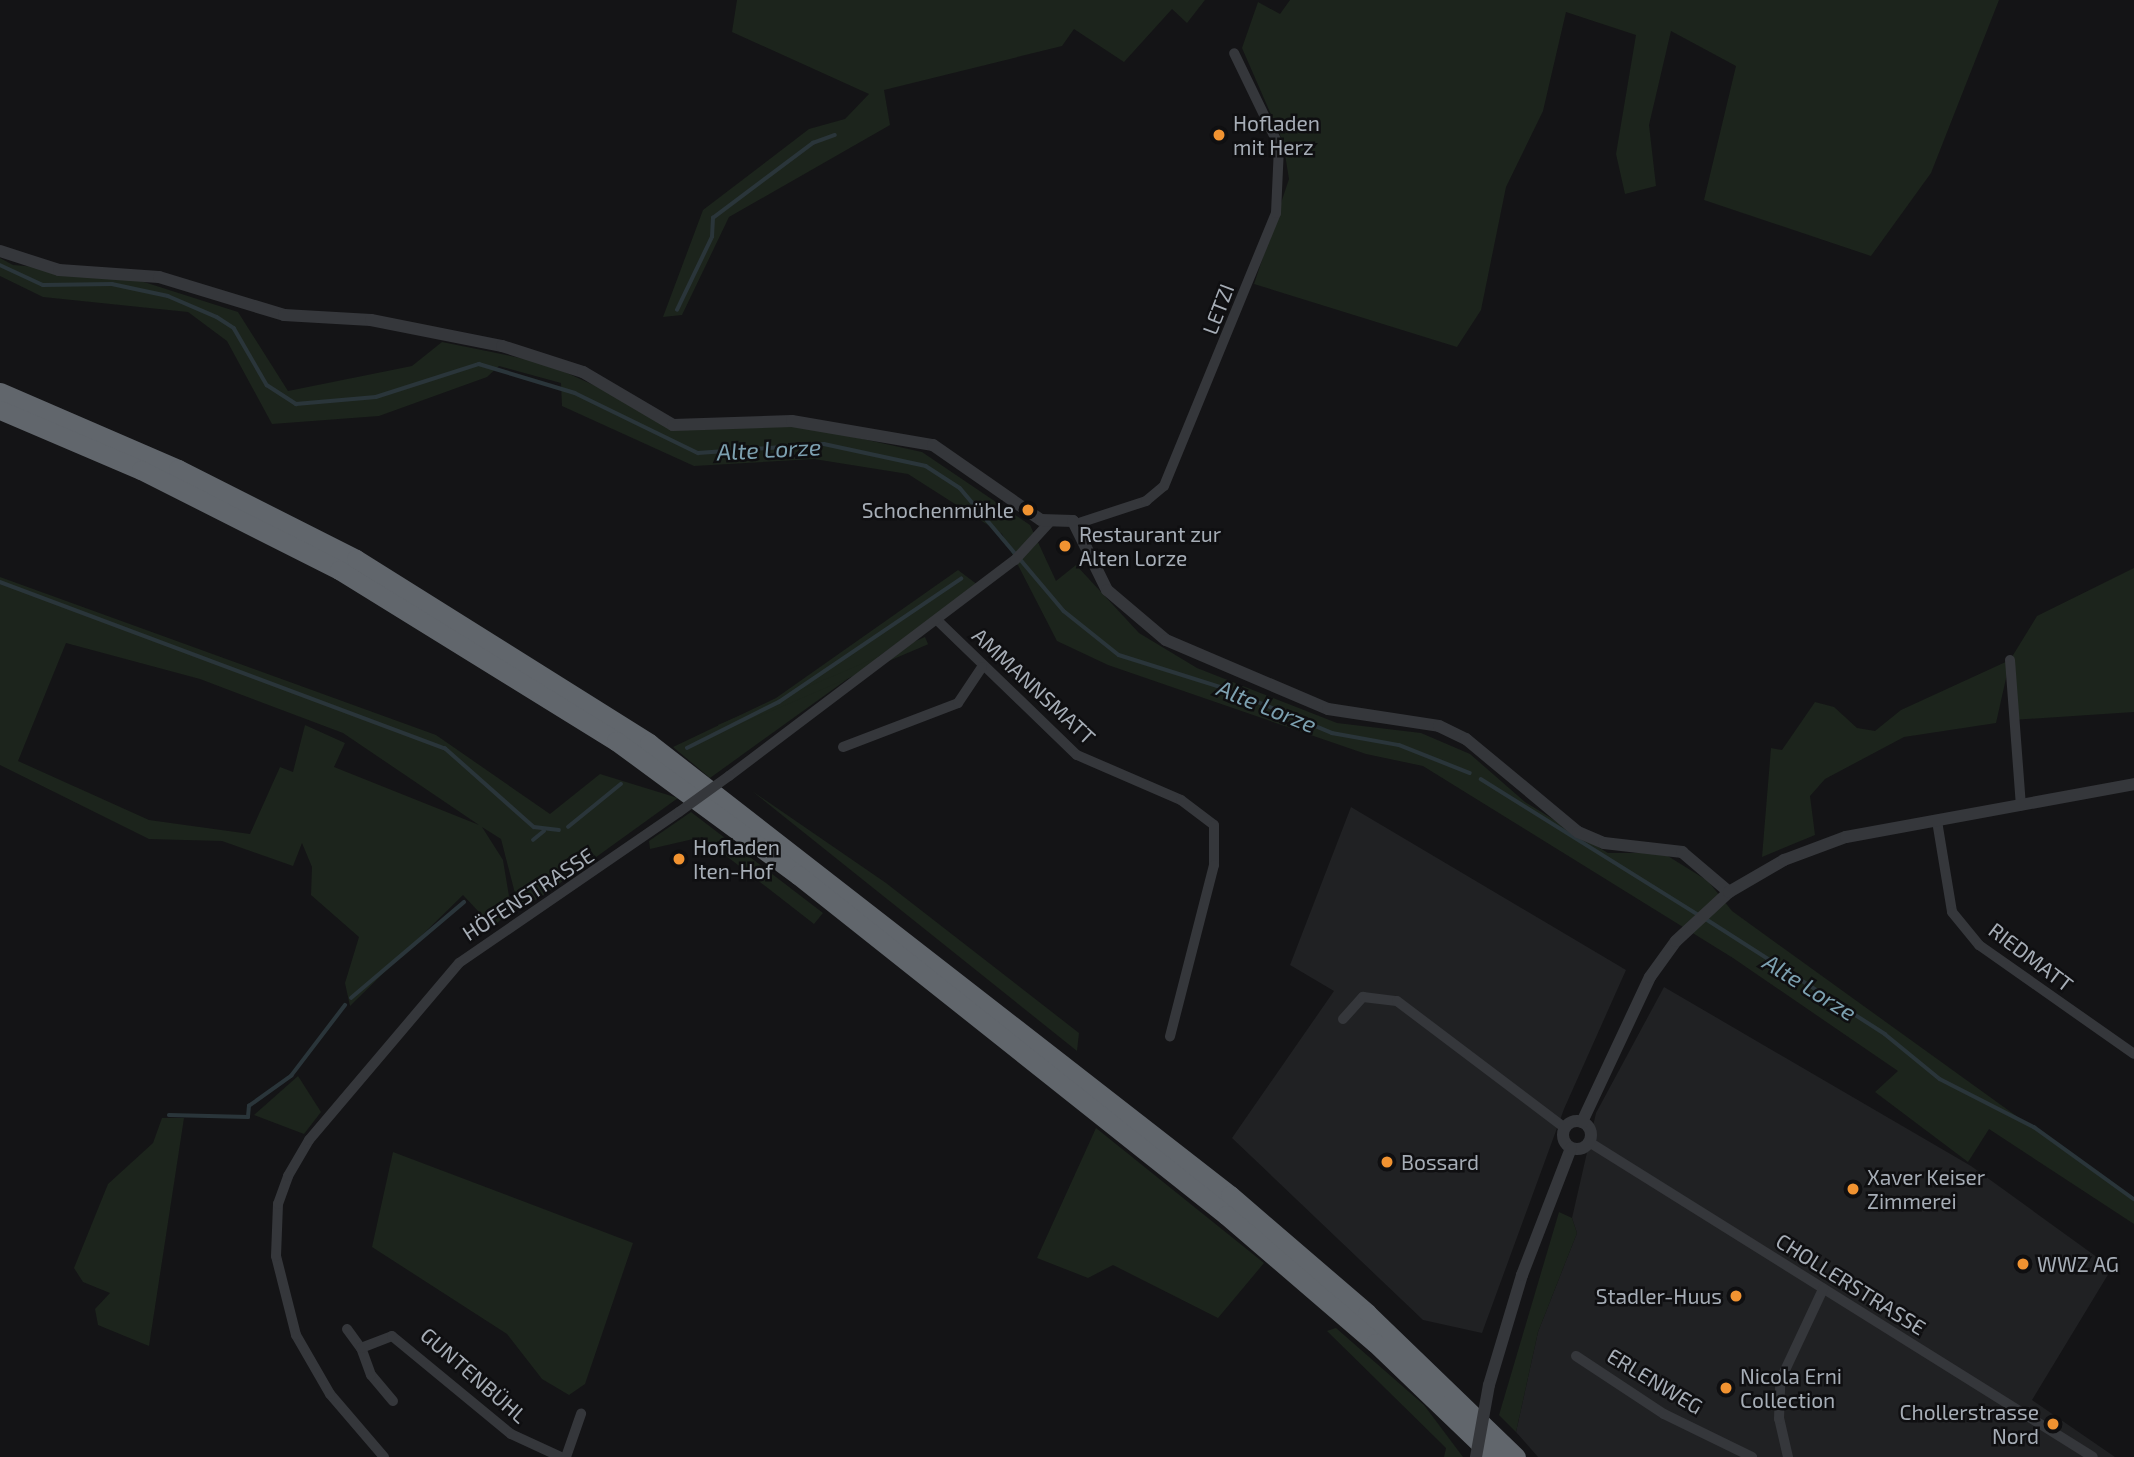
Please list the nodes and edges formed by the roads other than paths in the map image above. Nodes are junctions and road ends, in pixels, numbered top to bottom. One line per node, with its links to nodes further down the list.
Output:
1 (1234, 53): 6 (street, LETZI)
2 (0, 251): 5 (street)
3 (0, 392): 33 (highway)
4 (0, 410): 32 (highway)
5 (1049, 523): 6 (street); 7 (street, HÖFENSTRASSE)
6 (1076, 524): 14 (street)
7 (938, 621): 9 (street, AMMANNSMATT); 29 (street, HÖFENSTRASSE, bridge)
8 (2010, 660): 12 (street)
9 (982, 667): 10 (street); 16 (street, AMMANNSMATT)
10 (843, 747)
11 (2134, 784): 12 (street)
12 (2021, 806): 13 (street)
13 (1937, 821): 14 (street); 17 (street, RIEDMATT)
14 (1730, 892): 18 (street)
15 (1343, 1019): 19 (street)
16 (1170, 1036)
17 (2134, 1054)
18 (1582, 1122): 19 (street); 20 (street)
19 (1565, 1128): 21 (street)
20 (1589, 1143): 21 (street); 22 (street, CHOLLERSTRASSE)
21 (1572, 1148): 31 (street, bridge)
22 (1823, 1289): 28 (street); 36 (street, CHOLLERSTRASSE)
23 (346, 1329): 24 (street)
24 (361, 1348): 26 (street); 30 (street, GUNTENBÜHL)
25 (1576, 1356): 34 (street, ERLENWEG)
26 (394, 1401)
27 (581, 1414): 30 (street)
28 (1787, 1455): 35 (street)
29 (384, 1457)
30 (563, 1457)
31 (1476, 1457)
32 (1494, 1457)
33 (1516, 1457)
34 (1752, 1457)
35 (1774, 1457)
36 (2093, 1457)

